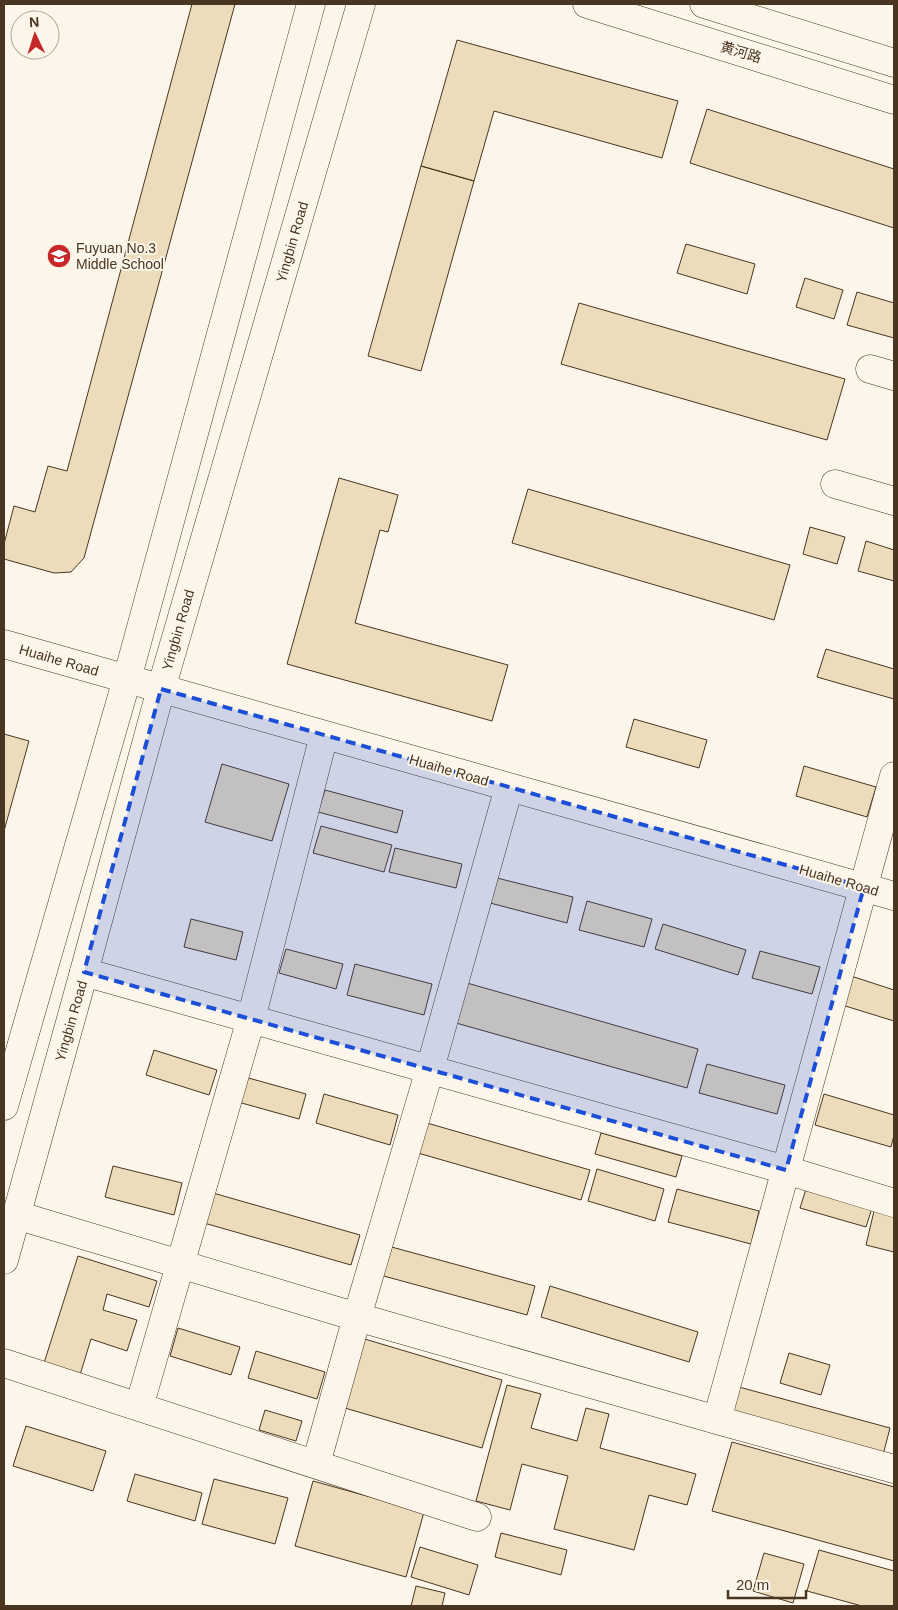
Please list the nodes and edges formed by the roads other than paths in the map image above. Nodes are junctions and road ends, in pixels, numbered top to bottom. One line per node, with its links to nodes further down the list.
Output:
1 (311, 4): 10 (street)
2 (361, 4): 11 (street, Yingbin Road)
3 (587, 4): 6 (street, 黄河路)
4 (704, 4): 5 (street)
5 (894, 63)
6 (894, 100)
7 (836, 484): 8 (street)
8 (894, 501)
9 (4, 644): 10 (street, Huaihe Road)
10 (127, 679): 11 (street, Huaihe Road); 20 (street)
11 (161, 689): 12 (street, Huaihe Road); 17 (street, Yingbin Road)
12 (324, 735): 14 (street, Huaihe Road); 18 (street)
13 (894, 776): 15 (street)
14 (509, 787): 15 (street, Huaihe Road); 19 (street)
15 (864, 887): 16 (street, Huaihe Road); 21 (street)
16 (894, 896)
17 (84, 972): 18 (street); 23 (street, Yingbin Road)
18 (251, 1019): 19 (street); 25 (street)
19 (430, 1070): 21 (street); 26 (street)
20 (4, 1106)
21 (786, 1170): 22 (street); 29 (street)
22 (894, 1203)
23 (16, 1215): 24 (street, Yingbin Road); 25 (street)
24 (4, 1260)
25 (179, 1264): 26 (street); 28 (street)
26 (357, 1317): 29 (street); 30 (street)
27 (4, 1363): 28 (street)
28 (139, 1406): 30 (street)
29 (717, 1420): 31 (street)
30 (316, 1464): 32 (street)
31 (894, 1469)
32 (477, 1517)

